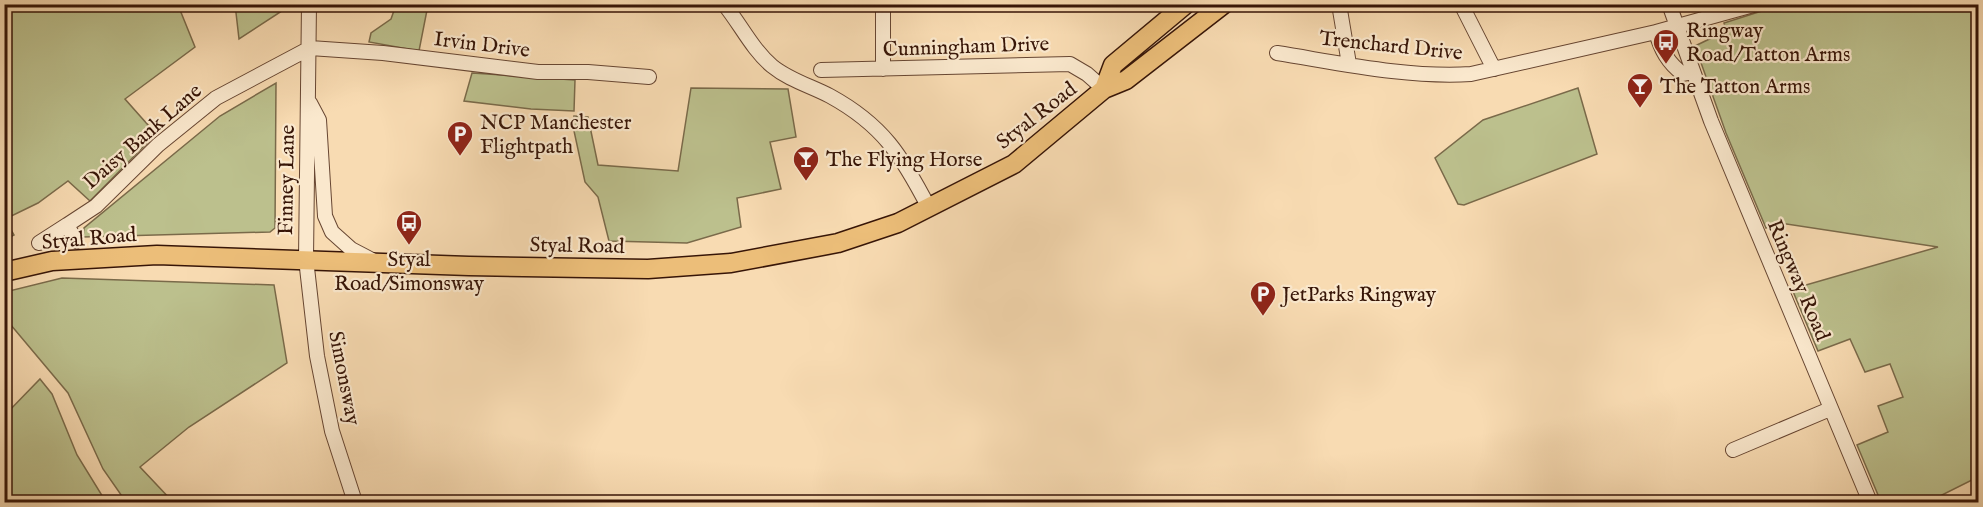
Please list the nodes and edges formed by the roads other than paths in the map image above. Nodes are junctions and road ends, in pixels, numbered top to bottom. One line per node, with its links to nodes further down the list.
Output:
1 (309, 4): 12 (street, Finney Lane)
2 (724, 4): 22 (street)
3 (883, 4): 15 (street)
4 (1186, 4): 20 (main road, Styal Road)
5 (1224, 4): 20 (main road, Styal Road)
6 (1340, 4): 14 (street)
7 (1461, 4): 16 (street)
8 (1669, 4): 10 (street, Ringway Road)
9 (1757, 4): 10 (street, Trenchard Drive)
10 (1676, 27): 11 (street, Trenchard Drive); 18 (street, Ringway Road)
11 (1656, 32): 16 (street, Trenchard Drive); 18 (street)
12 (310, 48): 19 (street, Irvin Drive); 21 (street, Finney Lane); 23 (street, Daisy Bank Lane)
13 (1277, 53): 14 (street, Trenchard Drive)
14 (1349, 64): 16 (street, Trenchard Drive)
15 (883, 69): 17 (street, Cunningham Drive); 20 (street, Cunningham Drive)
16 (1494, 69)
17 (821, 70)
18 (1693, 72): 29 (street, Ringway Road)
19 (650, 77)
20 (1104, 89): 22 (main road, Styal Road)
21 (309, 101): 26 (street, Finney Lane); 27 (street, Finney Lane)
22 (929, 208): 27 (main road, Styal Road)
23 (67, 225): 24 (street); 25 (street, Daisy Bank Lane)
24 (76, 241)
25 (39, 243)
26 (306, 259): 27 (main road, Styal Road); 28 (main road, Styal Road); 31 (street, Simonsway)
27 (376, 262)
28 (4, 272)
29 (1830, 409): 30 (street); 32 (street, Ringway Road)
30 (1733, 450)
31 (355, 502)
32 (1870, 502)

